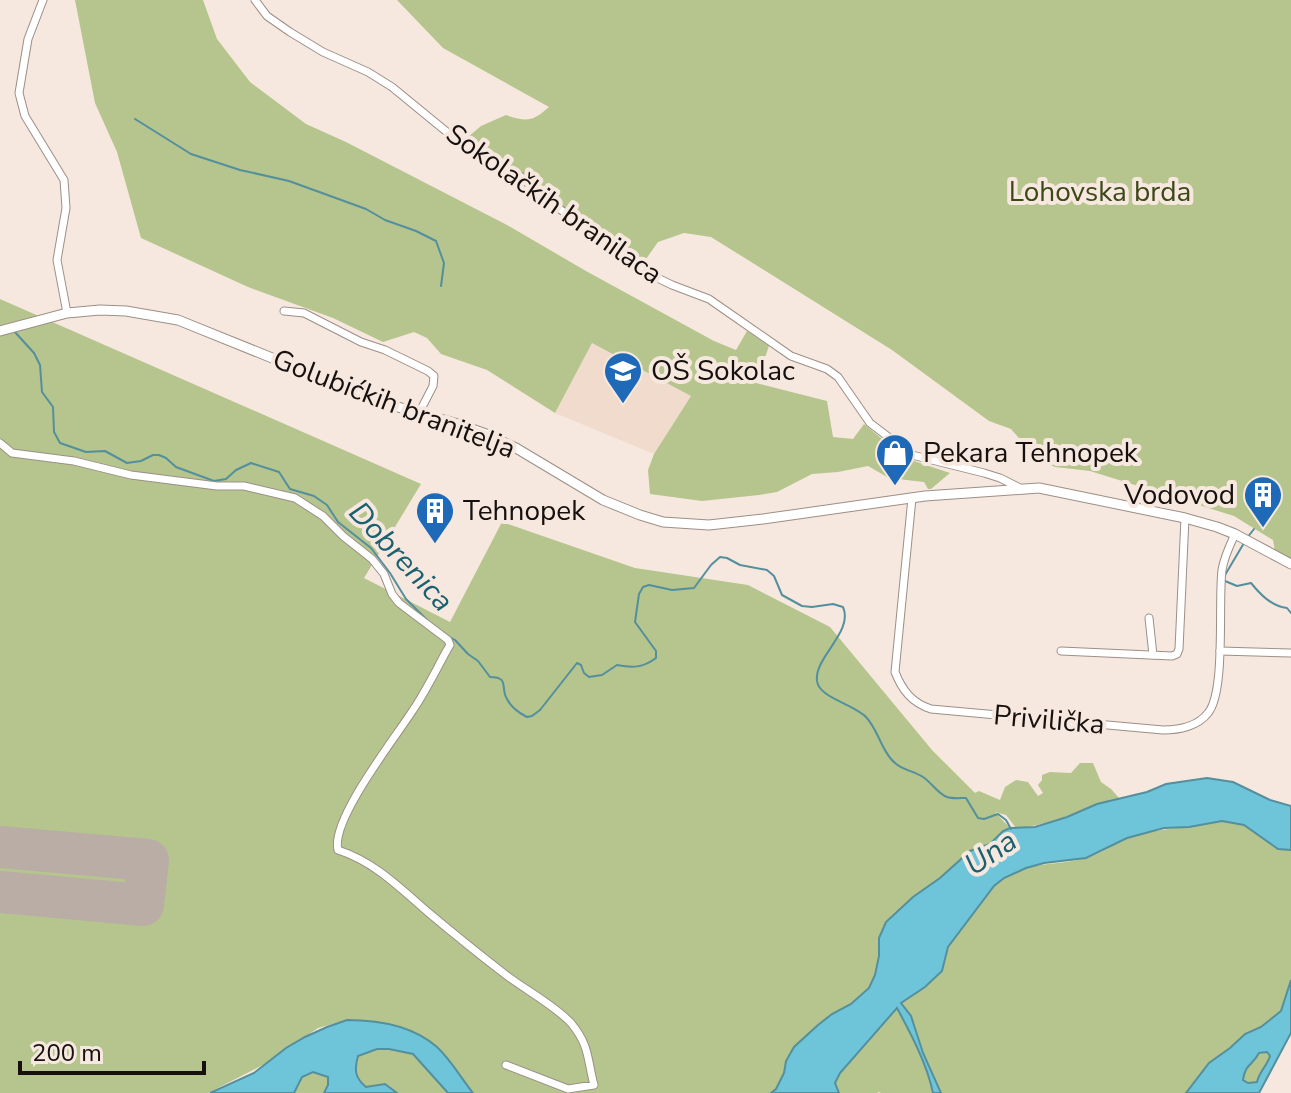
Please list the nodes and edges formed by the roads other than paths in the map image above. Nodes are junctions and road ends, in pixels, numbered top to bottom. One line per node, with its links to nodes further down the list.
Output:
1 (43, 0): 4 (street)
2 (255, 0): 8 (street, Sokolačkih branilaca)
3 (284, 311): 6 (street)
4 (67, 313): 5 (street, Golubićkih branitelja); 6 (street, Golubićkih branitelja)
5 (0, 331)
6 (419, 413): 9 (street, Golubićkih branitelja)
7 (0, 443): 18 (street)
8 (1020, 488): 9 (street, Golubićkih branitelja); 10 (street, Golubićkih branitelja)
9 (912, 498): 15 (street, Privilička)
10 (1185, 518): 11 (street, Golubićkih branitelja); 17 (street)
11 (1235, 534): 12 (street, Golubićkih branitelja); 15 (street, Privilička)
12 (1291, 564)
13 (1149, 618): 17 (street)
14 (1061, 651): 17 (street)
15 (1220, 651): 16 (street)
16 (1291, 653)
17 (1153, 655)
18 (506, 1065)

